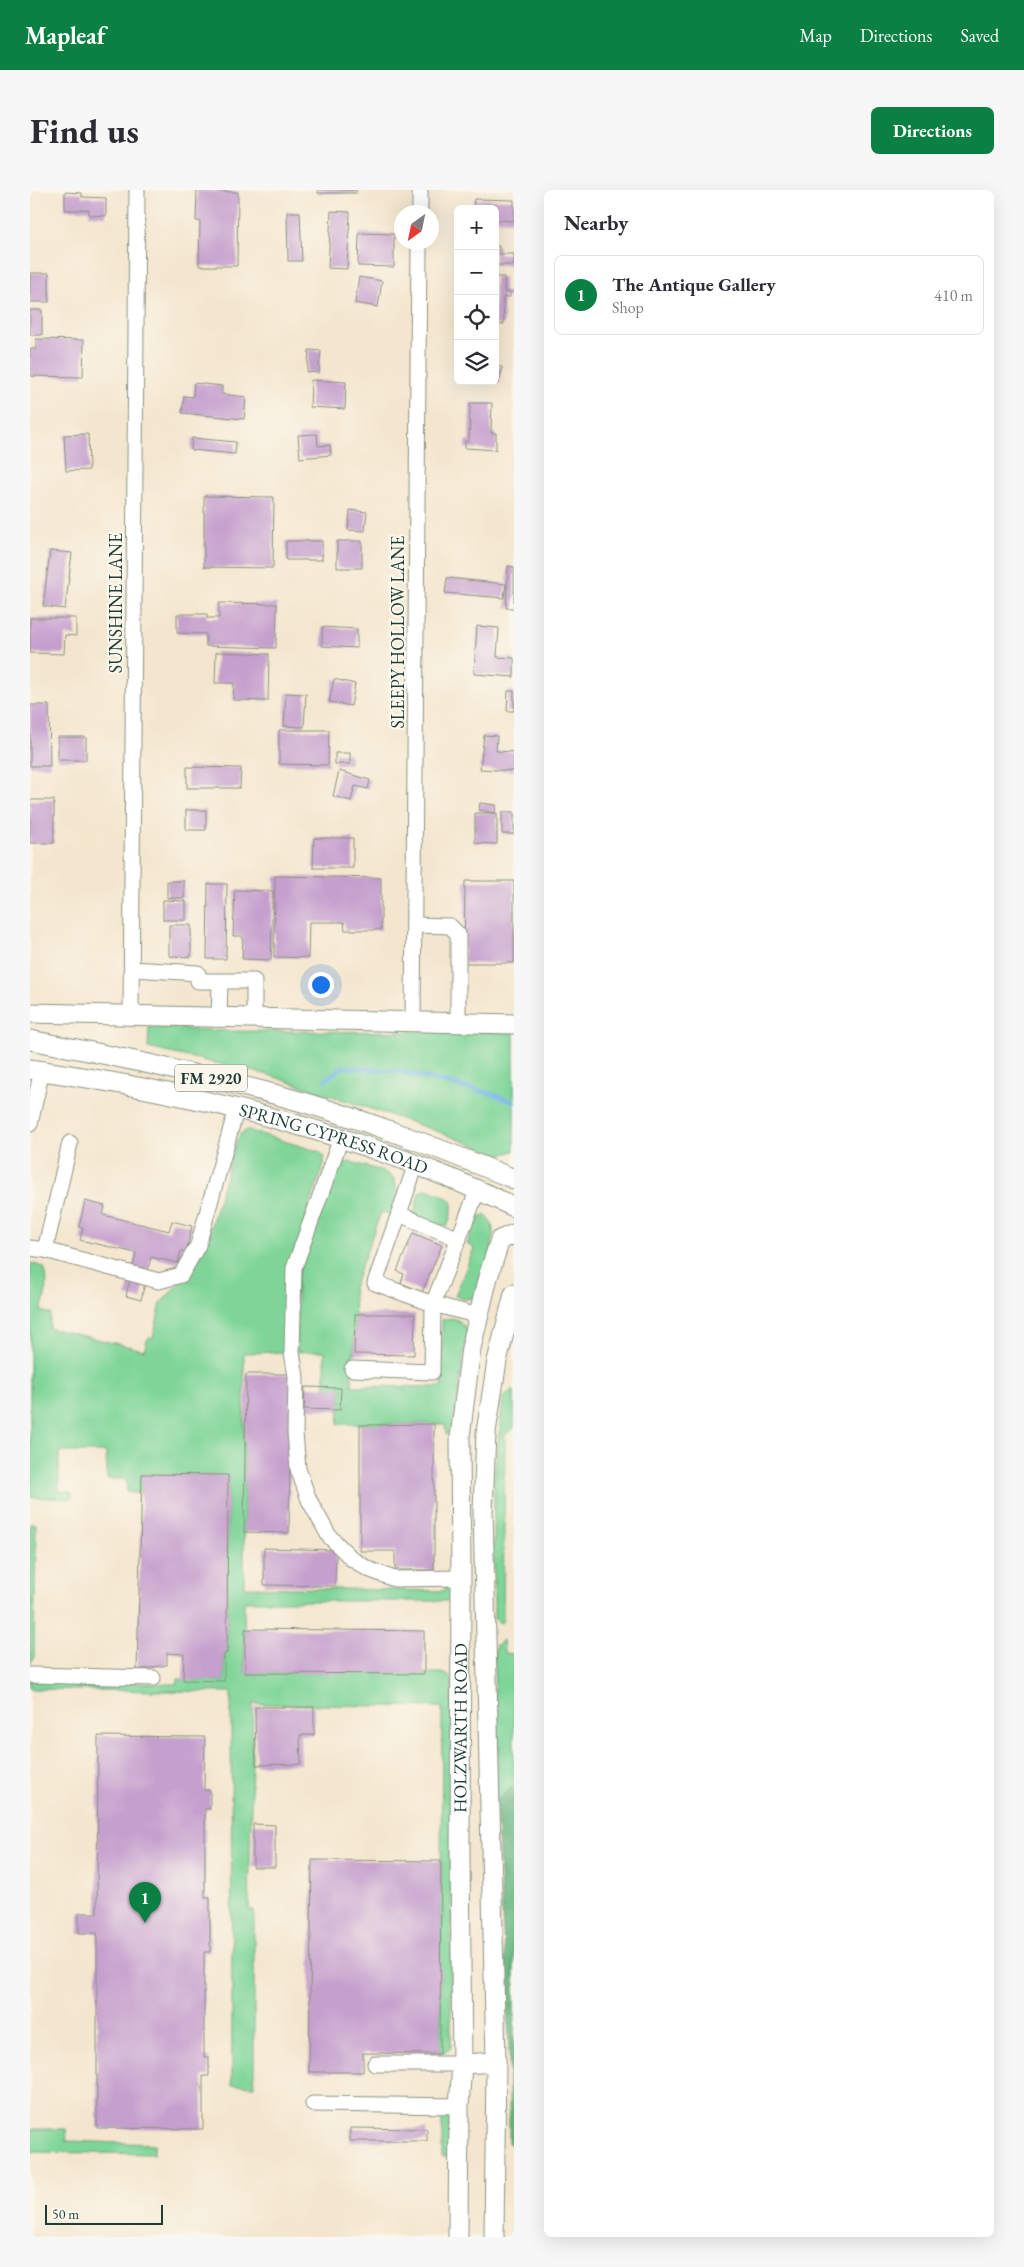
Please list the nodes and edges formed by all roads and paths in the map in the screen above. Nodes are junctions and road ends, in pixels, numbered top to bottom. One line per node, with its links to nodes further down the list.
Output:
1 (136, 190): 6 (street, SUNSHINE LANE)
2 (420, 190): 3 (street)
3 (420, 205)
4 (419, 250): 5 (street, SLEEPY HOLLOW LANE)
5 (415, 925): 12 (street, SLEEPY HOLLOW LANE); 13 (street)
6 (133, 969): 7 (street); 9 (street, SUNSHINE LANE)
7 (220, 981): 10 (street); 11 (street)
8 (30, 1013): 9 (main road)
9 (131, 1016): 10 (main road)
10 (218, 1017): 11 (main road)
11 (254, 1018): 12 (main road)
12 (413, 1021): 13 (main road)
13 (458, 1024): 14 (main road)
14 (514, 1024)
15 (30, 1040): 17 (main road, SPRING CYPRESS ROAD / FM 2920)
16 (36, 1070): 17 (main road); 18 (main road, SPRING CYPRESS ROAD / FM 2920); 19 (street)
17 (172, 1070): 23 (main road, SPRING CYPRESS ROAD / FM 2920)
18 (237, 1107): 20 (main road, SPRING CYPRESS ROAD / FM 2920); 29 (street)
19 (30, 1124)
20 (341, 1138): 22 (main road, SPRING CYPRESS ROAD / FM 2920); 34 (street)
21 (70, 1144): 29 (street)
22 (416, 1164): 24 (main road, SPRING CYPRESS ROAD / FM 2920); 26 (street)
23 (514, 1179)
24 (478, 1189): 25 (main road, SPRING CYPRESS ROAD / FM 2920); 28 (street)
25 (514, 1207)
26 (400, 1214): 28 (street); 31 (street)
27 (514, 1234): 32 (main road, HOLZWARTH ROAD)
28 (459, 1238): 31 (street)
29 (38, 1249)
30 (514, 1294): 36 (main road, HOLZWARTH ROAD)
31 (433, 1304): 32 (street); 33 (street)
32 (479, 1316): 34 (main road, HOLZWARTH ROAD)
33 (352, 1369)
34 (462, 1578): 35 (main road, HOLZWARTH ROAD)
35 (461, 1631): 36 (main road); 41 (main road, HOLZWARTH ROAD)
36 (486, 1631): 39 (main road, HOLZWARTH ROAD)
37 (30, 1676): 38 (street)
38 (152, 1678)
39 (496, 2062): 41 (main road); 45 (main road, HOLZWARTH ROAD)
40 (375, 2064): 41 (street)
41 (462, 2064): 43 (main road, HOLZWARTH ROAD)
42 (313, 2104): 43 (street)
43 (459, 2106): 44 (main road, HOLZWARTH ROAD)
44 (458, 2237)
45 (494, 2237)

